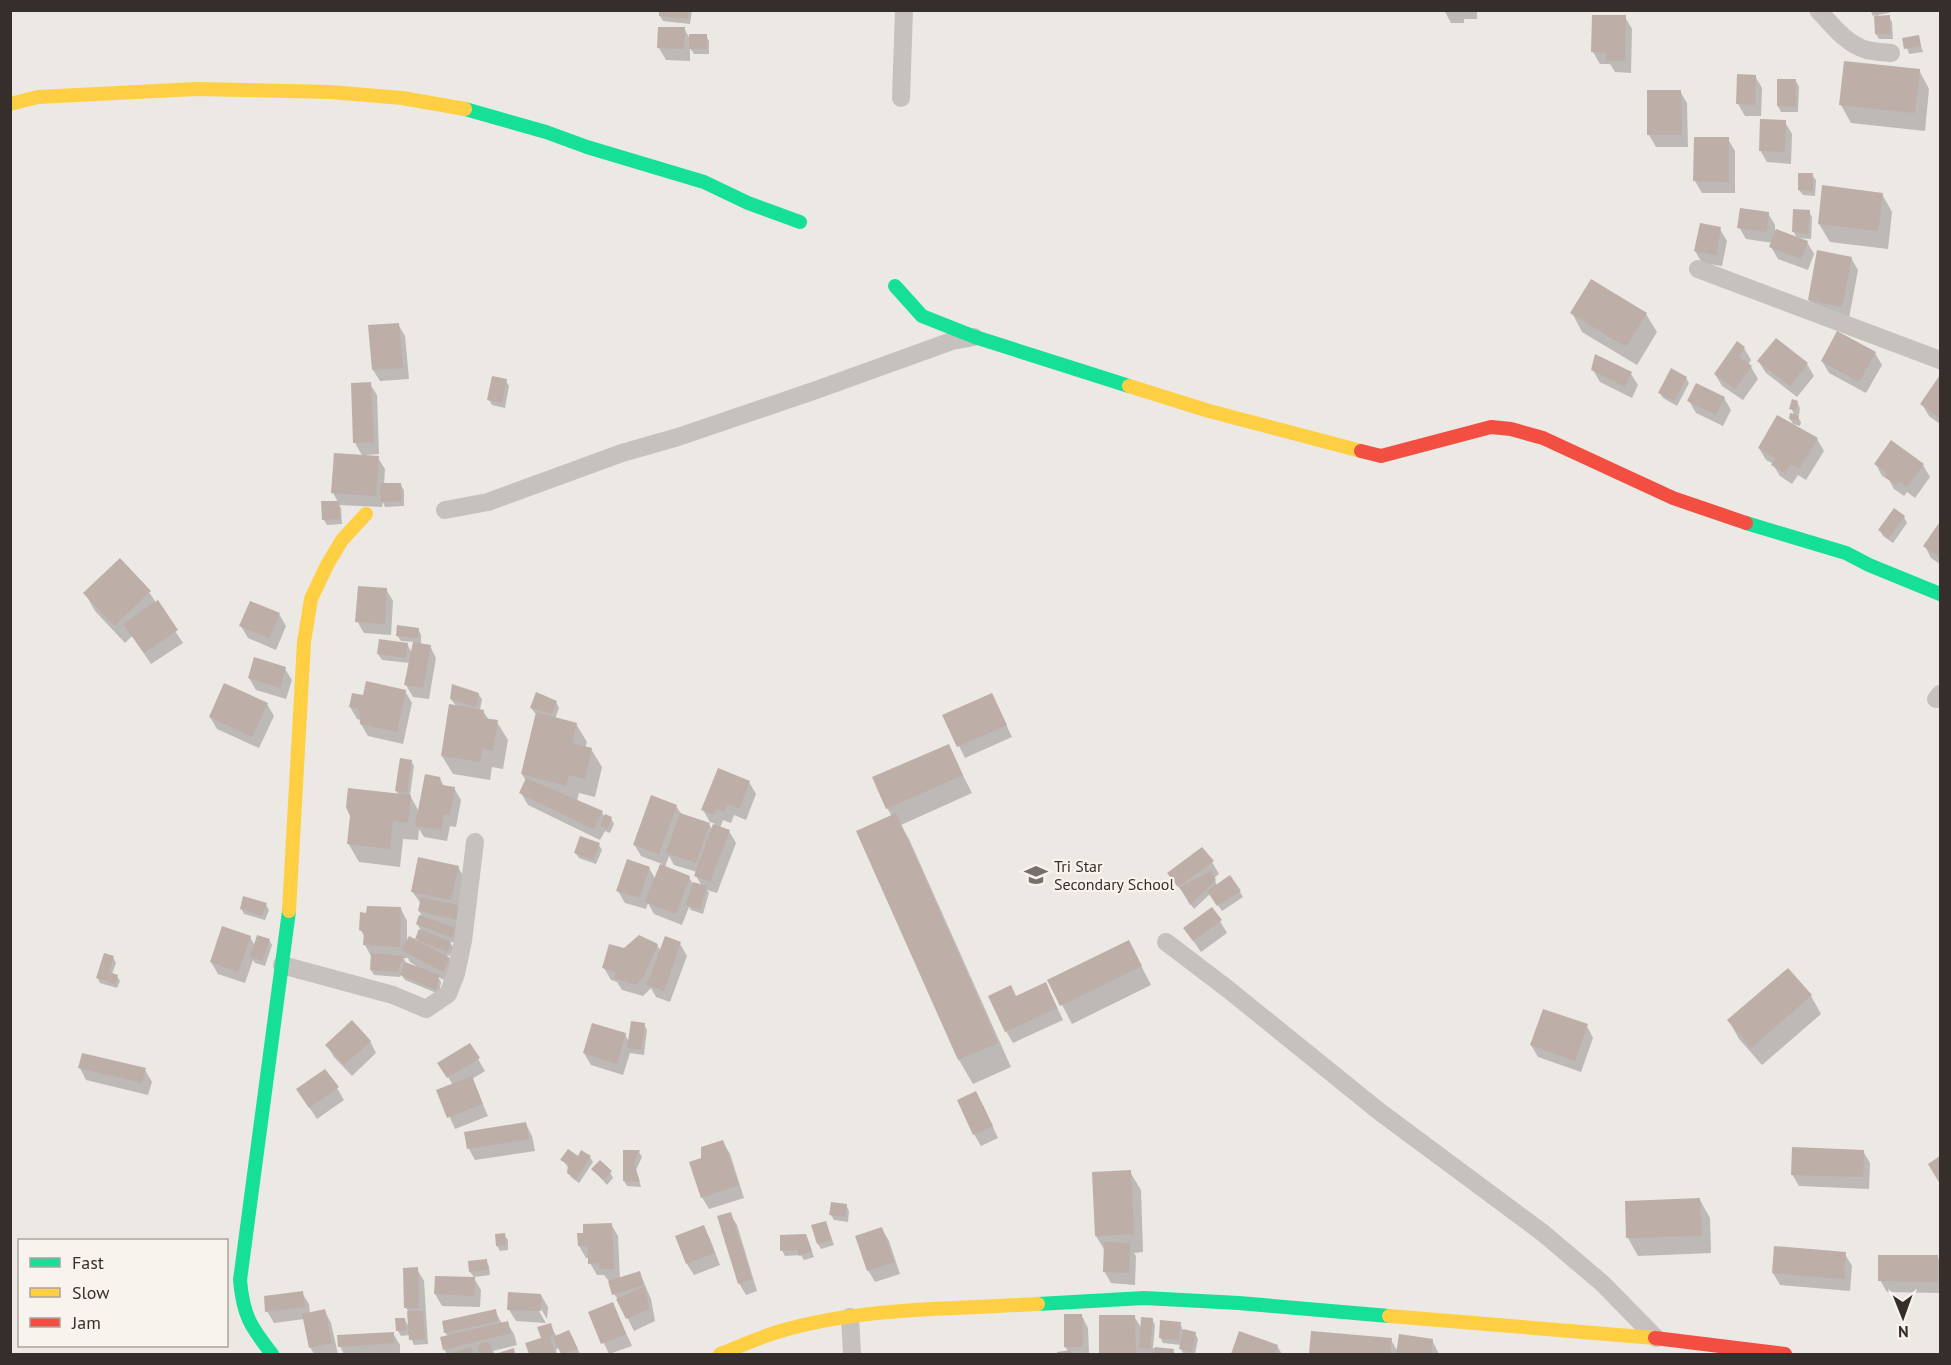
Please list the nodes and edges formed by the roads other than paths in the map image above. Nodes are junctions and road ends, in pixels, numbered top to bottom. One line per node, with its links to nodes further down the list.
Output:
1 (904, 10): 4 (street)
2 (1818, 10): 3 (street)
3 (1892, 53)
4 (901, 98)
5 (10, 104): 6 (street)
6 (800, 222)
7 (1698, 269): 10 (street)
8 (895, 286): 9 (street)
9 (975, 337): 11 (street); 13 (street)
10 (1941, 360)
11 (445, 510)
12 (366, 514): 16 (street)
13 (1941, 594)
14 (475, 842): 16 (street)
15 (1166, 942): 18 (street)
16 (282, 965): 19 (street)
17 (850, 1317): 18 (street); 20 (street); 21 (street)
18 (1656, 1338): 22 (street)
19 (272, 1354)
20 (720, 1354)
21 (852, 1354)
22 (1785, 1354)

